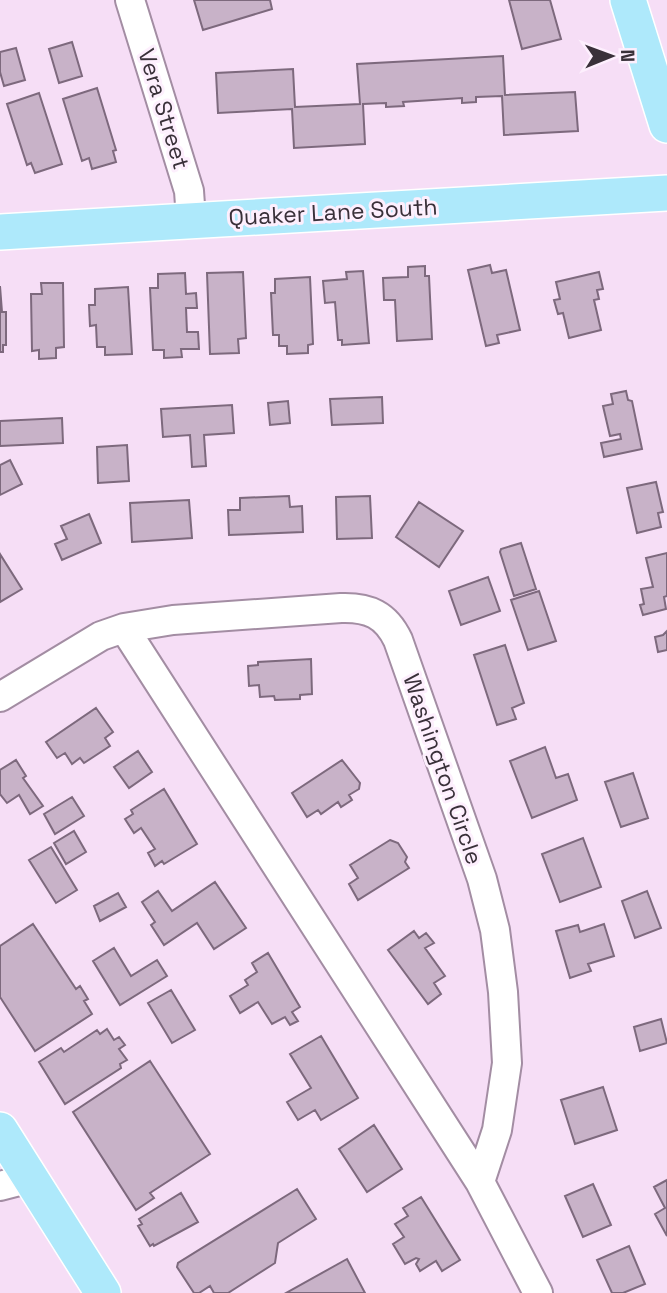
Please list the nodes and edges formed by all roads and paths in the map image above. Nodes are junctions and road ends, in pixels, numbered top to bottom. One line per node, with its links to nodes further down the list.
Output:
1 (130, 0): 5 (street, Vera Street)
2 (628, 0): 3 (main road)
3 (667, 125)
4 (667, 193): 5 (main road, Quaker Lane South)
5 (191, 219): 6 (main road, Quaker Lane South)
6 (0, 232)
7 (124, 628): 8 (street, Washington Circle); 11 (street); 11 (street, Washington Circle)
8 (0, 697)
9 (0, 1130): 10 (main road)
10 (15, 1182): 12 (main road)
11 (480, 1182): 13 (street)
12 (103, 1293)
13 (538, 1293)

